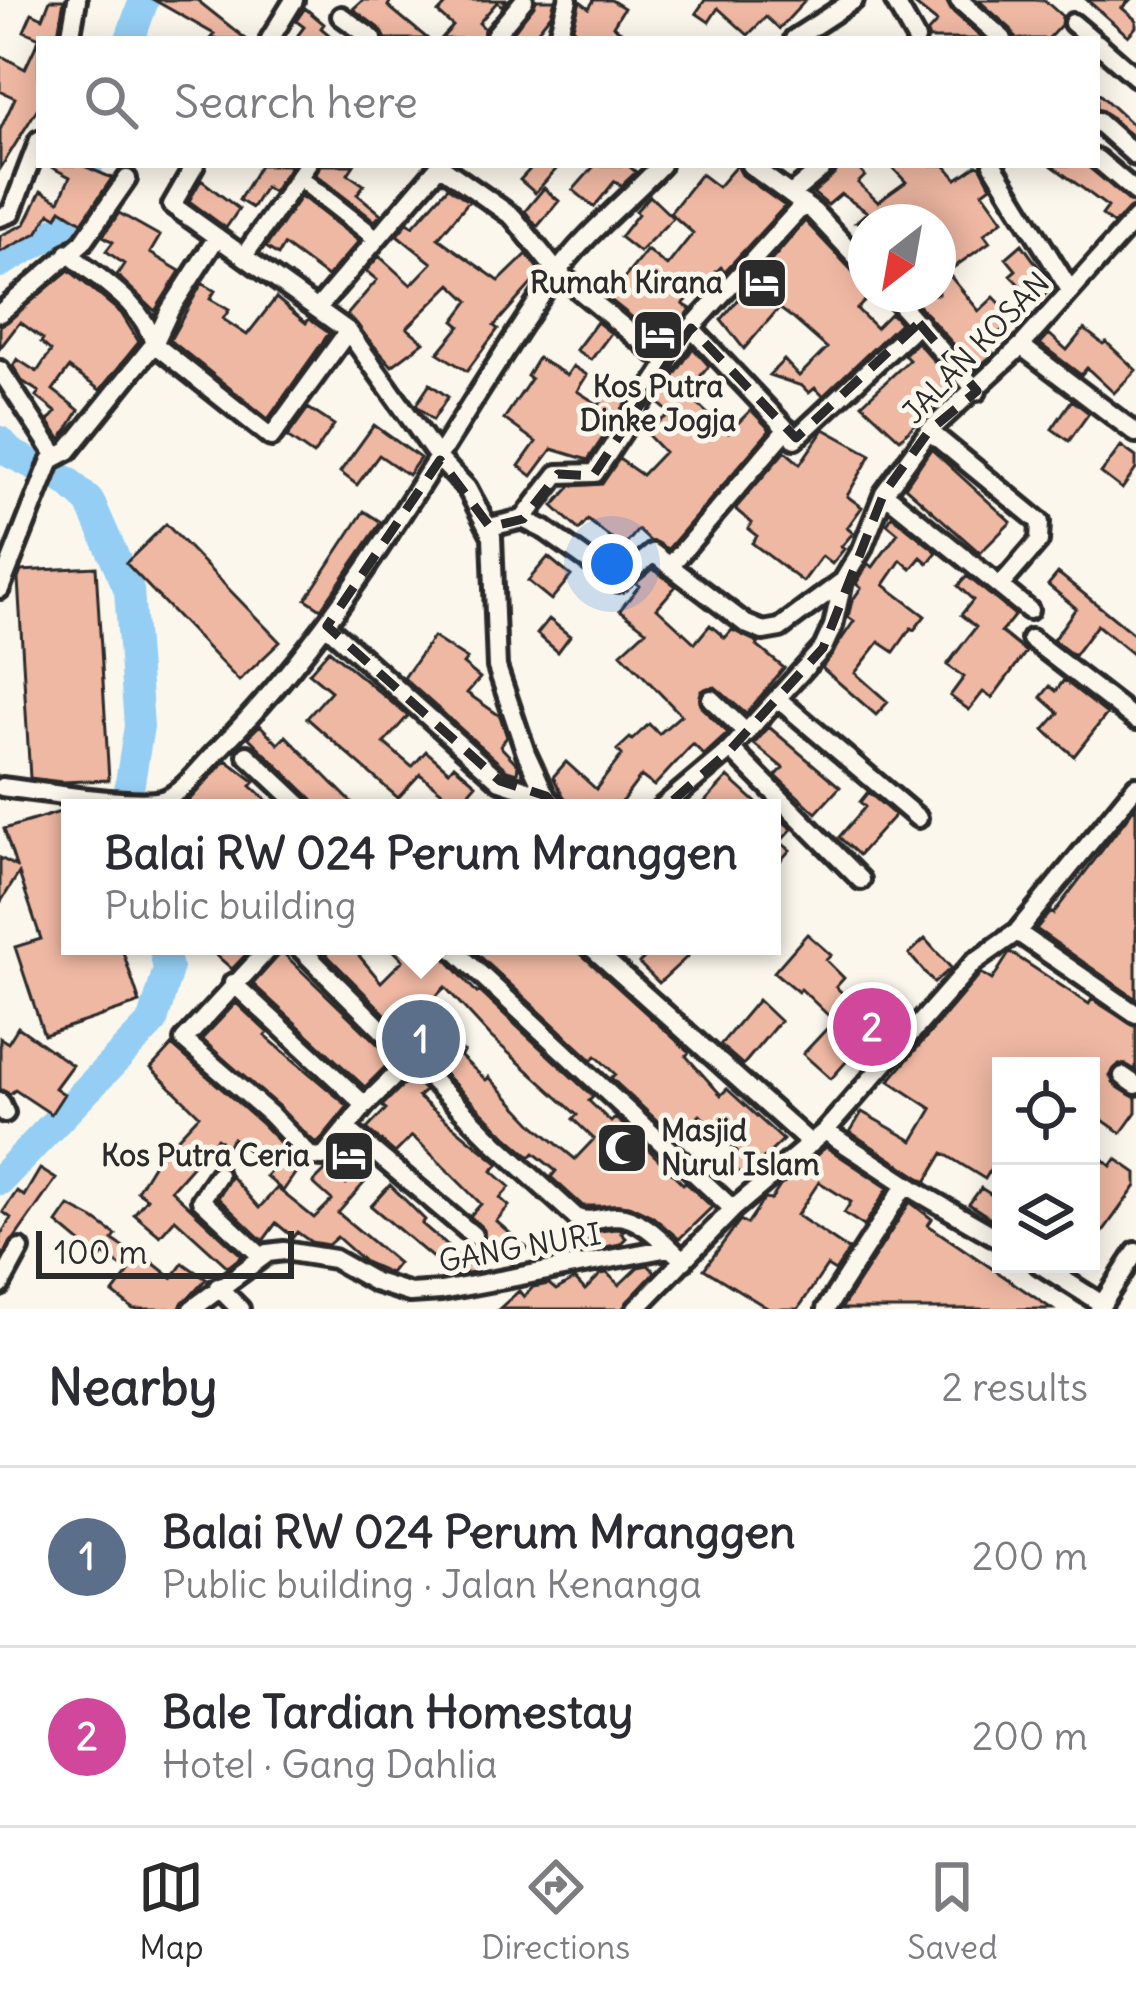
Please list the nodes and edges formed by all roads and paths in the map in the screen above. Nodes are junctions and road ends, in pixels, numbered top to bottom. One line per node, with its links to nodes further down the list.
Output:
1 (77, 0): 11 (street)
2 (294, 0): 12 (street)
3 (524, 0): 10 (street)
4 (568, 0): 14 (street)
5 (854, 0): 15 (street)
6 (894, 0): 16 (street)
7 (959, 0): 17 (street)
8 (341, 16): 13 (street)
9 (1073, 23): 18 (street)
10 (495, 35)
11 (71, 36)
12 (273, 36)
13 (370, 36)
14 (559, 36)
15 (799, 36)
16 (914, 36)
17 (1000, 36)
18 (1089, 36)
19 (1100, 45): 20 (street)
20 (1136, 77)
21 (1100, 124): 23 (street)
22 (36, 148): 36 (street)
23 (1136, 156)
24 (1100, 162): 34 (street)
25 (193, 168): 39 (street)
26 (437, 168): 40 (street)
27 (444, 168): 45 (street)
28 (658, 168): 45 (street)
29 (754, 168): 35 (street)
30 (824, 168): 35 (street)
31 (995, 168): 46 (street)
32 (303, 171): 40 (street); 44 (street)
33 (127, 179): 43 (street)
34 (1136, 192)
35 (798, 199): 41 (street); 51 (street)
36 (0, 217)
37 (1136, 218): 38 (street, JALAN KOSAN)
38 (1121, 236): 42 (street); 46 (street, JALAN KOSAN)
39 (217, 238): 44 (street); 53 (street)
40 (377, 239): 47 (street)
41 (848, 249)
42 (1136, 249)
43 (68, 254): 49 (street); 53 (street)
44 (244, 256): 47 (street)
45 (557, 272): 55 (street); 62 (street)
46 (1070, 290): 54 (street, JALAN KOSAN)
47 (317, 309): 52 (street)
48 (908, 312): 50 (street)
49 (0, 313)
50 (919, 323): 57 (street); 60 (street)
51 (691, 328): 55 (street); 60 (street)
52 (348, 331): 53 (street); 62 (street)
53 (154, 344): 61 (street)
54 (1021, 346): 57 (street, JALAN KOSAN); 59 (street)
55 (666, 362): 64 (street)
56 (0, 370): 61 (street)
57 (977, 391): 58 (street, JALAN KOSAN)
58 (929, 431): 63 (street, JALAN KOSAN); 68 (street)
59 (1136, 434)
60 (794, 438): 66 (street)
61 (52, 459): 69 (street)
62 (440, 460): 65 (street); 71 (street)
63 (884, 493): 67 (street, JALAN KOSAN); 68 (street)
64 (523, 519): 65 (street); 66 (street)
65 (490, 527): 85 (street)
66 (670, 566): 67 (street)
67 (843, 581): 74 (street, JALAN KOSAN)
68 (1000, 586): 70 (street)
69 (0, 589)
70 (1029, 610)
71 (327, 626): 82 (street); 84 (street)
72 (1030, 639): 75 (street)
73 (711, 699): 76 (street)
74 (779, 700): 76 (street, JALAN KOSAN); 89 (street)
75 (1136, 720)
76 (747, 733): 77 (street, JALAN KOSAN)
77 (731, 749): 86 (street, JALAN KOSAN); 88 (street)
78 (247, 755): 83 (street)
79 (1136, 786): 91 (street)
80 (1, 787): 81 (street)
81 (107, 799)
82 (161, 799)
83 (293, 799)
84 (544, 799)
85 (550, 799)
86 (672, 799)
87 (781, 799): 90 (street)
88 (781, 799)
89 (918, 818)
90 (861, 880)
91 (1017, 932): 97 (street); 101 (street)
92 (262, 955): 96 (street)
93 (307, 955): 98 (street)
94 (460, 955): 104 (street)
95 (601, 955): 101 (street)
96 (233, 983): 99 (street); 100 (street)
97 (1136, 1014)
98 (412, 1059): 99 (street); 107 (street)
99 (365, 1105): 100 (street)
100 (346, 1128): 105 (street)
101 (818, 1137): 103 (street); 104 (street)
102 (218, 1175): 110 (street)
103 (906, 1184): 106 (street); 119 (street)
104 (733, 1209): 111 (street)
105 (473, 1235)
106 (992, 1235)
107 (669, 1248): 110 (street, GANG NURI); 111 (street)
108 (20, 1249): 113 (street)
109 (1136, 1252): 115 (street)
110 (262, 1257): 114 (street)
111 (684, 1261): 118 (street)
112 (1052, 1273): 115 (street)
113 (0, 1286)
114 (218, 1287): 116 (street); 117 (street)
115 (1100, 1306)
116 (192, 1309)
117 (240, 1309)
118 (636, 1309)
119 (826, 1309)

